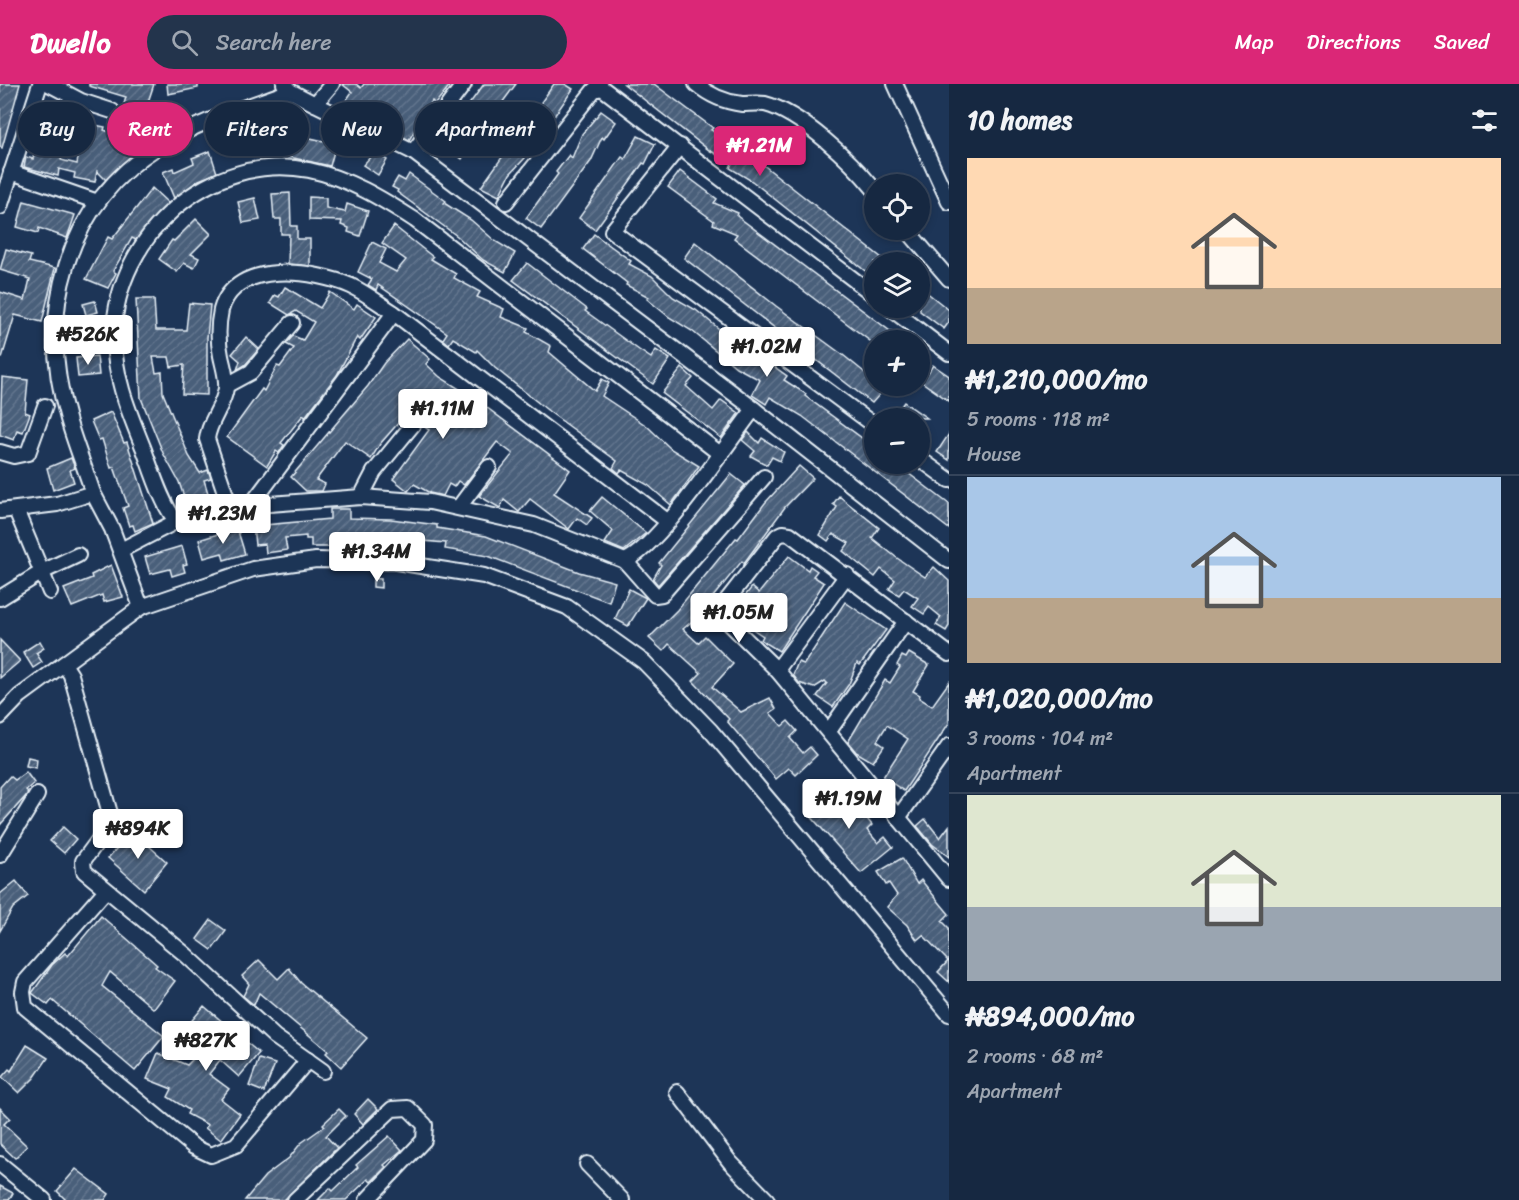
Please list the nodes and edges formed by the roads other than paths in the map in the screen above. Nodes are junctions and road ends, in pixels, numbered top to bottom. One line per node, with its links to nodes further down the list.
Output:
1 (40, 84): 12 (street)
2 (49, 84): 9 (street)
3 (332, 84): 8 (street)
4 (464, 84): 11 (street)
5 (696, 84): 13 (street)
6 (895, 84): 16 (street)
7 (287, 88): 8 (street); 14 (street)
8 (315, 104): 11 (street)
9 (107, 109)
10 (680, 146): 15 (street); 20 (street); 28 (street)
11 (413, 152): 27 (street)
12 (11, 172): 14 (street); 17 (street)
13 (864, 180)
14 (98, 202): 36 (street)
15 (506, 202)
16 (949, 202)
17 (0, 207)
18 (916, 240): 19 (street)
19 (949, 279)
20 (864, 287)
21 (394, 313): 25 (street); 38 (street); 44 (street)
22 (903, 318): 24 (street)
23 (292, 323): 25 (street)
24 (949, 353)
25 (227, 385): 39 (street)
26 (45, 406): 30 (street)
27 (754, 409): 31 (street); 48 (street)
28 (864, 418)
29 (415, 422): 37 (street)
30 (0, 452)
31 (719, 453): 43 (street); 44 (street)
32 (930, 466): 35 (street)
33 (489, 467): 40 (street)
34 (764, 477): 47 (street)
35 (949, 480)
36 (93, 493): 41 (street); 45 (street)
37 (361, 497): 38 (street); 40 (street)
38 (250, 505): 39 (street)
39 (230, 507): 43 (street)
40 (459, 507): 47 (street)
41 (16, 510): 42 (street); 49 (street)
42 (0, 511)
43 (177, 521): 45 (street)
44 (667, 521): 47 (street)
45 (121, 550): 53 (street)
46 (78, 555): 49 (street)
47 (625, 561)
48 (949, 561)
49 (42, 572): 51 (street); 52 (street)
50 (847, 575): 54 (street); 57 (street); 57 (street)
51 (50, 592)
52 (0, 598)
53 (141, 607): 56 (street); 66 (street)
54 (906, 621): 55 (street); 59 (street)
55 (949, 654)
56 (64, 664): 58 (street); 65 (street)
57 (777, 669): 59 (street)
58 (0, 717)
59 (829, 731): 62 (street)
60 (949, 746): 62 (street)
61 (38, 795): 63 (street)
62 (898, 818): 64 (street)
63 (0, 855)
64 (949, 879)
65 (106, 890): 67 (street); 67 (street)
66 (949, 1014)
67 (308, 1060): 68 (street)
68 (323, 1071)
69 (676, 1092): 76 (street)
70 (0, 1164): 72 (street)
71 (587, 1164): 75 (street)
72 (44, 1200)
73 (295, 1200): 74 (street)
74 (367, 1200)
75 (622, 1200)
76 (767, 1200)

